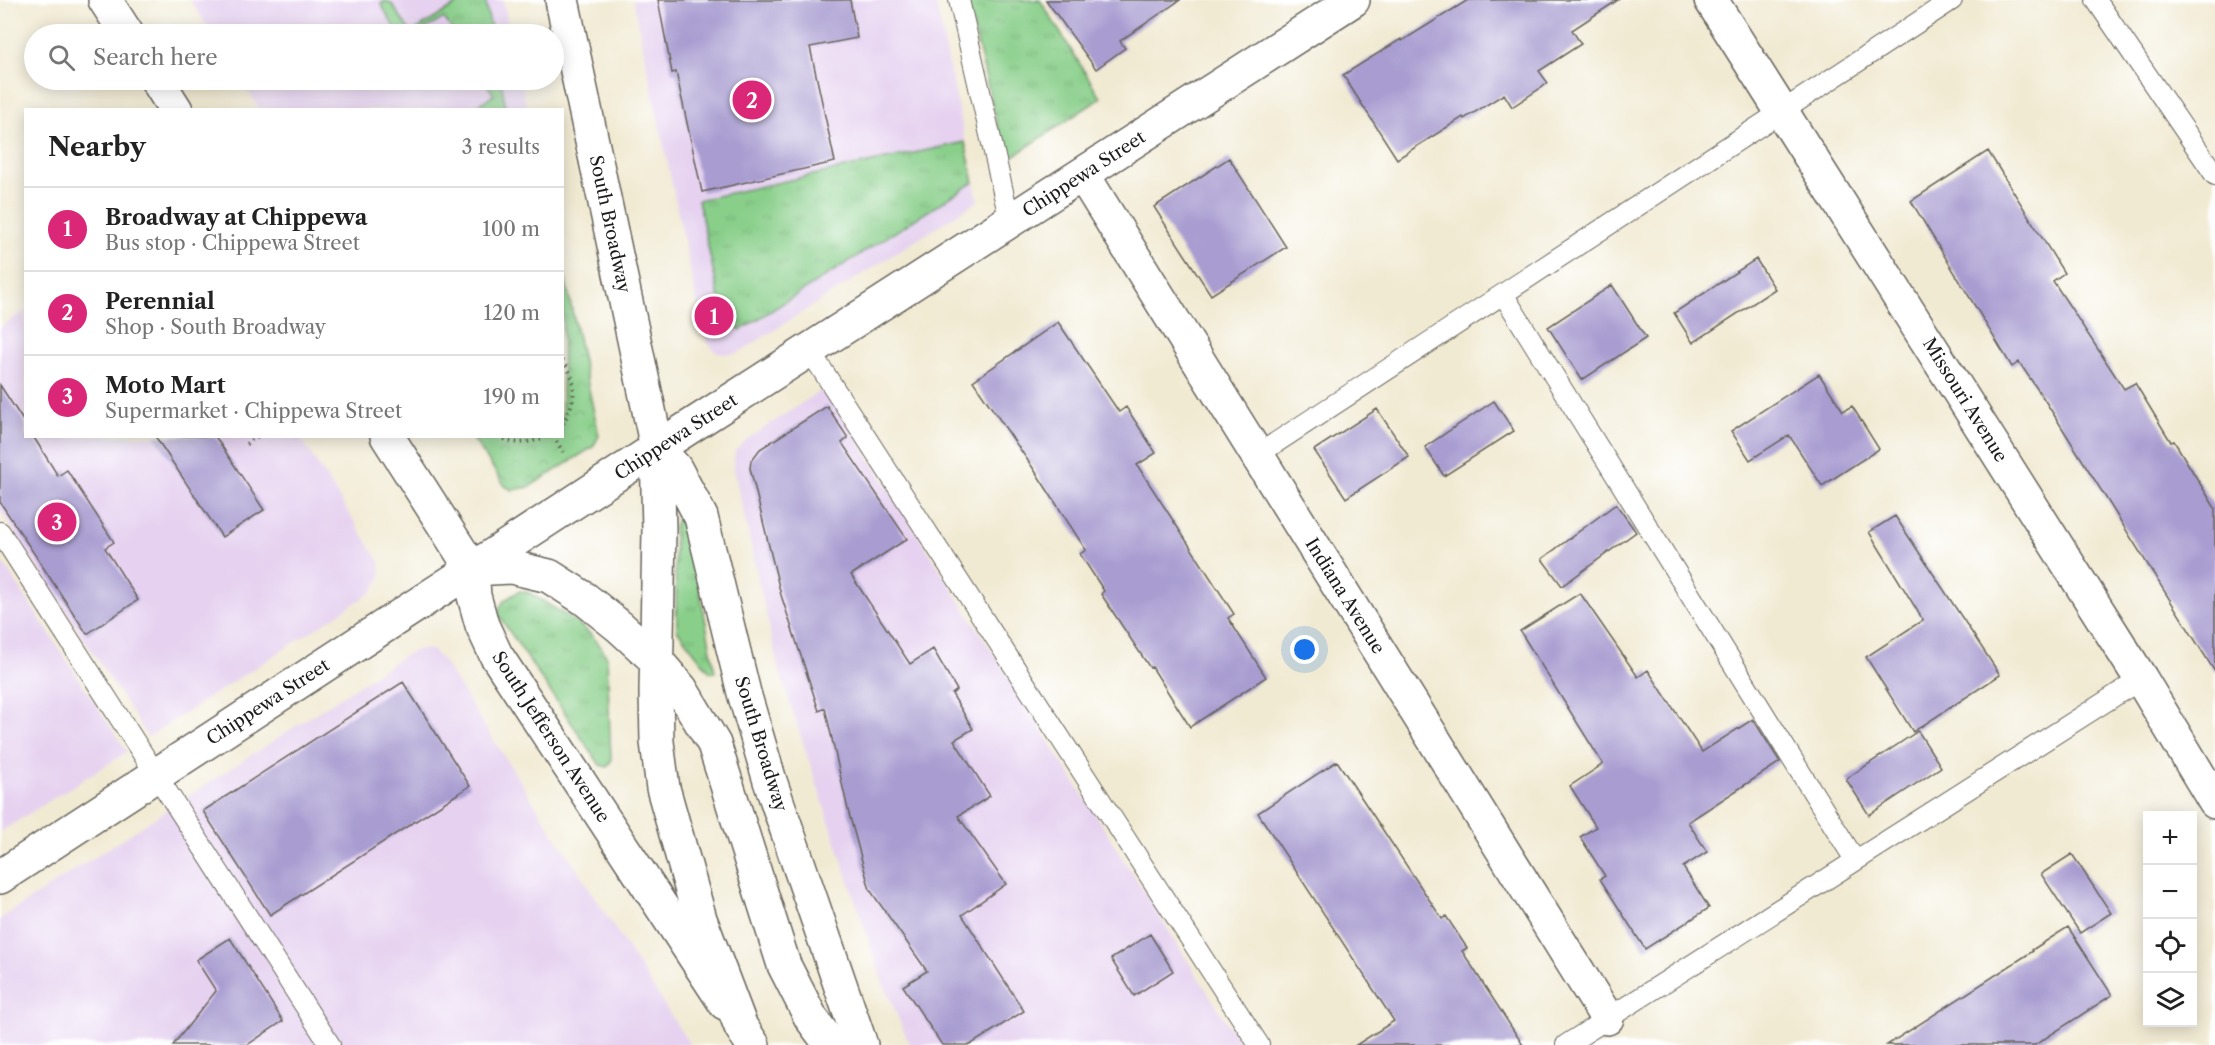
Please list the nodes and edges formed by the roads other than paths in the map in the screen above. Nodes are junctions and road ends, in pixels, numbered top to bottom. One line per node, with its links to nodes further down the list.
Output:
1 (105, 0): 8 (main road)
2 (562, 0): 18 (main road, South Broadway)
3 (959, 0): 14 (lane)
4 (1353, 0): 12 (main road, Chippewa Street)
5 (1711, 0): 11 (main road, Missouri Avenue)
6 (1953, 0): 11 (lane)
7 (2097, 0): 13 (lane)
8 (121, 24)
9 (163, 90): 10 (main road)
10 (175, 108)
11 (1782, 111): 15 (lane); 23 (main road, Missouri Avenue)
12 (1083, 175): 14 (main road, Chippewa Street); 19 (main road, Indiana Avenue)
13 (2215, 175)
14 (1010, 222): 16 (main road, Chippewa Street)
15 (1503, 294): 19 (lane); 26 (lane)
16 (810, 351): 18 (main road, Chippewa Street); 33 (lane)
17 (388, 438): 21 (main road, South Jefferson Avenue)
18 (657, 448): 21 (main road, Chippewa Street); 22 (main road, South Broadway); 32 (main road, South Broadway)
19 (1257, 455): 28 (main road, Indiana Avenue)
20 (0, 532): 24 (lane)
21 (472, 569): 22 (main road); 24 (main road, Chippewa Street); 29 (main road, South Jefferson Avenue)
22 (656, 660): 29 (main road, South Broadway); 31 (main road)
23 (2141, 679): 25 (main road, Missouri Avenue); 26 (lane)
24 (156, 775): 27 (main road, Chippewa Street); 30 (lane)
25 (2215, 802)
26 (1856, 860): 28 (lane)
27 (0, 877)
28 (1607, 1018): 34 (lane)
29 (747, 1036)
30 (330, 1045)
31 (831, 1045)
32 (861, 1045)
33 (1259, 1045)
34 (1566, 1045)

